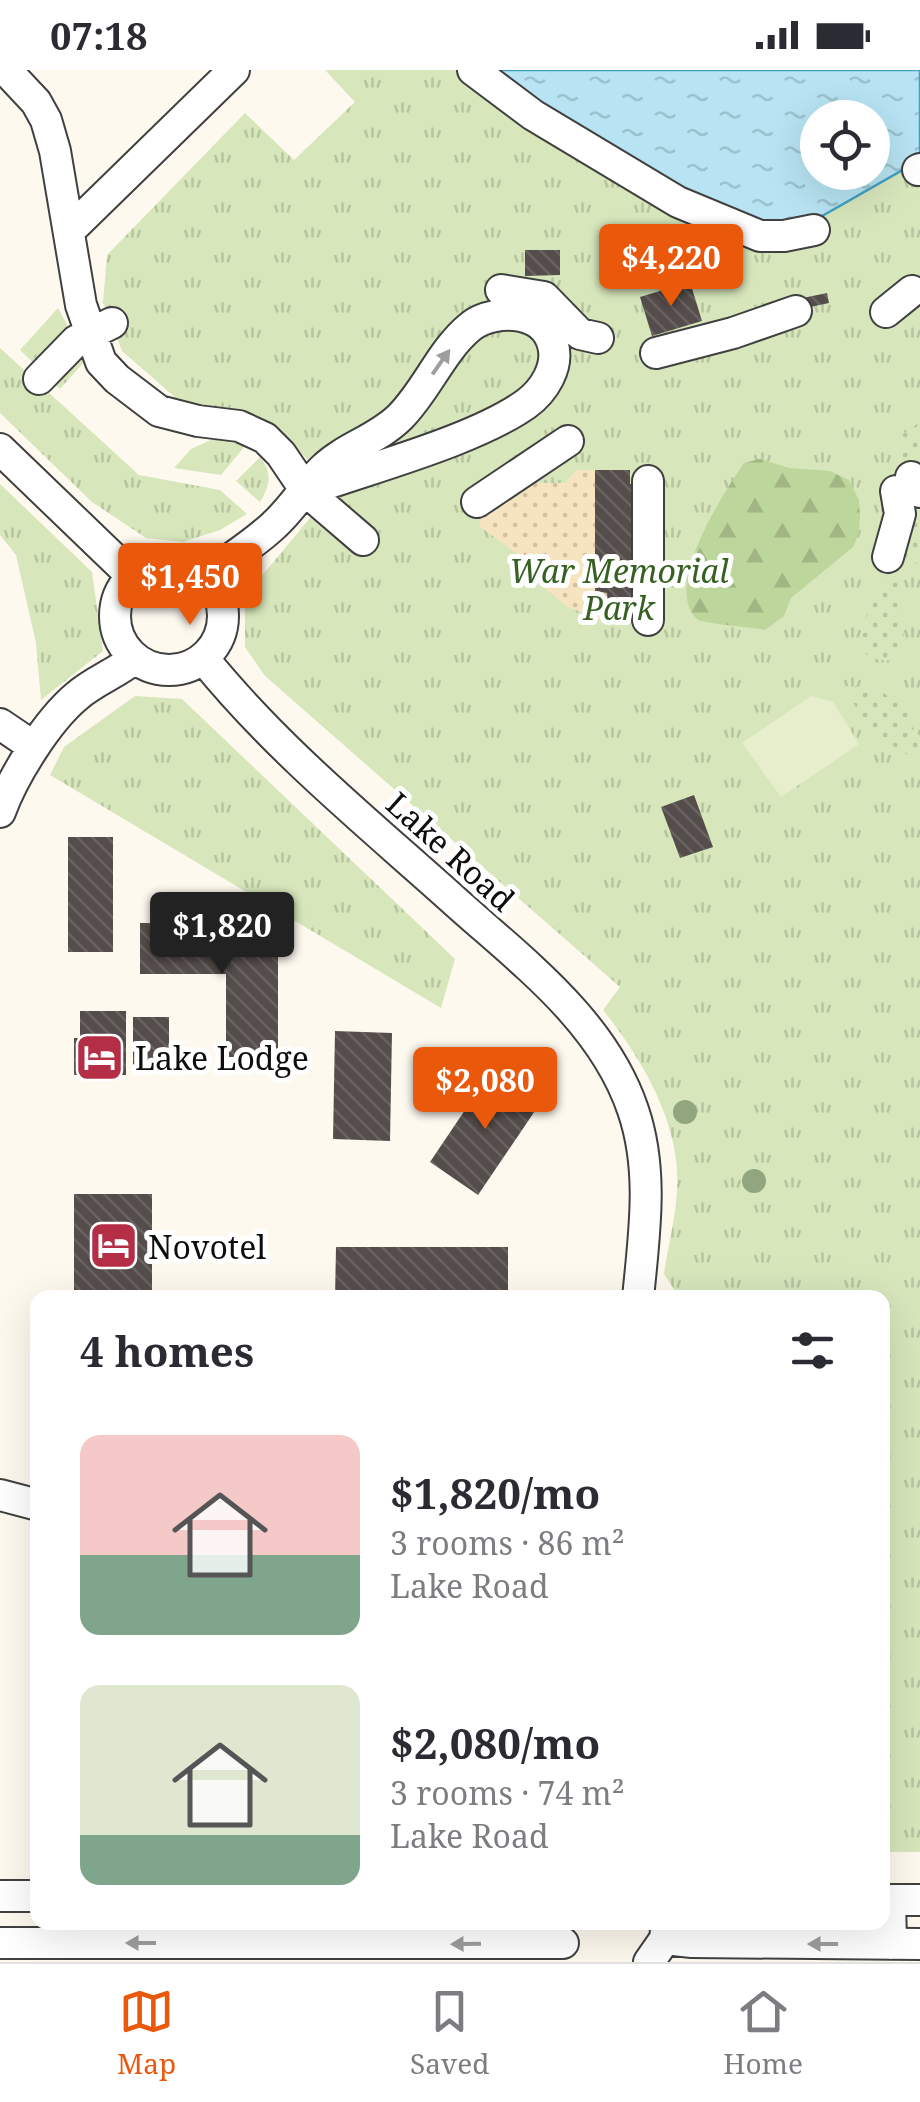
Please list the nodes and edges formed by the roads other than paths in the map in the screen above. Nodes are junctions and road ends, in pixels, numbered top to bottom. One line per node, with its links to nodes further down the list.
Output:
1 (6, 70): 4 (street)
2 (234, 70): 4 (street)
3 (473, 70): 5 (street)
4 (69, 230): 10 (street)
5 (814, 230)
6 (501, 290): 11 (street)
7 (912, 291): 9 (street)
8 (796, 310): 12 (street)
9 (886, 312)
10 (101, 328): 13 (street); 20 (street)
11 (598, 338)
12 (656, 354)
13 (39, 379)
14 (385, 421): 17 (street); 17 (street, one-way to 17); 20 (street)
15 (568, 441): 21 (street)
16 (0, 449): 24 (street)
17 (415, 458): 20 (street)
18 (648, 481): 26 (street)
19 (909, 486): 23 (street)
20 (306, 490): 22 (street); 25 (street)
21 (476, 502)
22 (363, 540)
23 (888, 557)
24 (132, 576): 25 (street); 27 (street)
25 (207, 576): 28 (street)
26 (648, 620)
27 (135, 658): 28 (street); 30 (street)
28 (204, 658): 32 (street, Lake Road)
29 (0, 724): 30 (street)
30 (34, 747): 31 (street)
31 (0, 812)
32 (639, 1290)
33 (0, 1495): 34 (street)
34 (30, 1503)
35 (0, 1896): 36 (street)
36 (30, 1896)
37 (898, 1900): 43 (street)
38 (305, 1933): 42 (street, one-way to 42); 44 (street)
39 (725, 1933): 40 (street); 43 (street, one-way to 39)
40 (660, 1941)
41 (567, 1943): 44 (street, one-way to 44)
42 (0, 1944)
43 (905, 1944)
44 (424, 1953)

